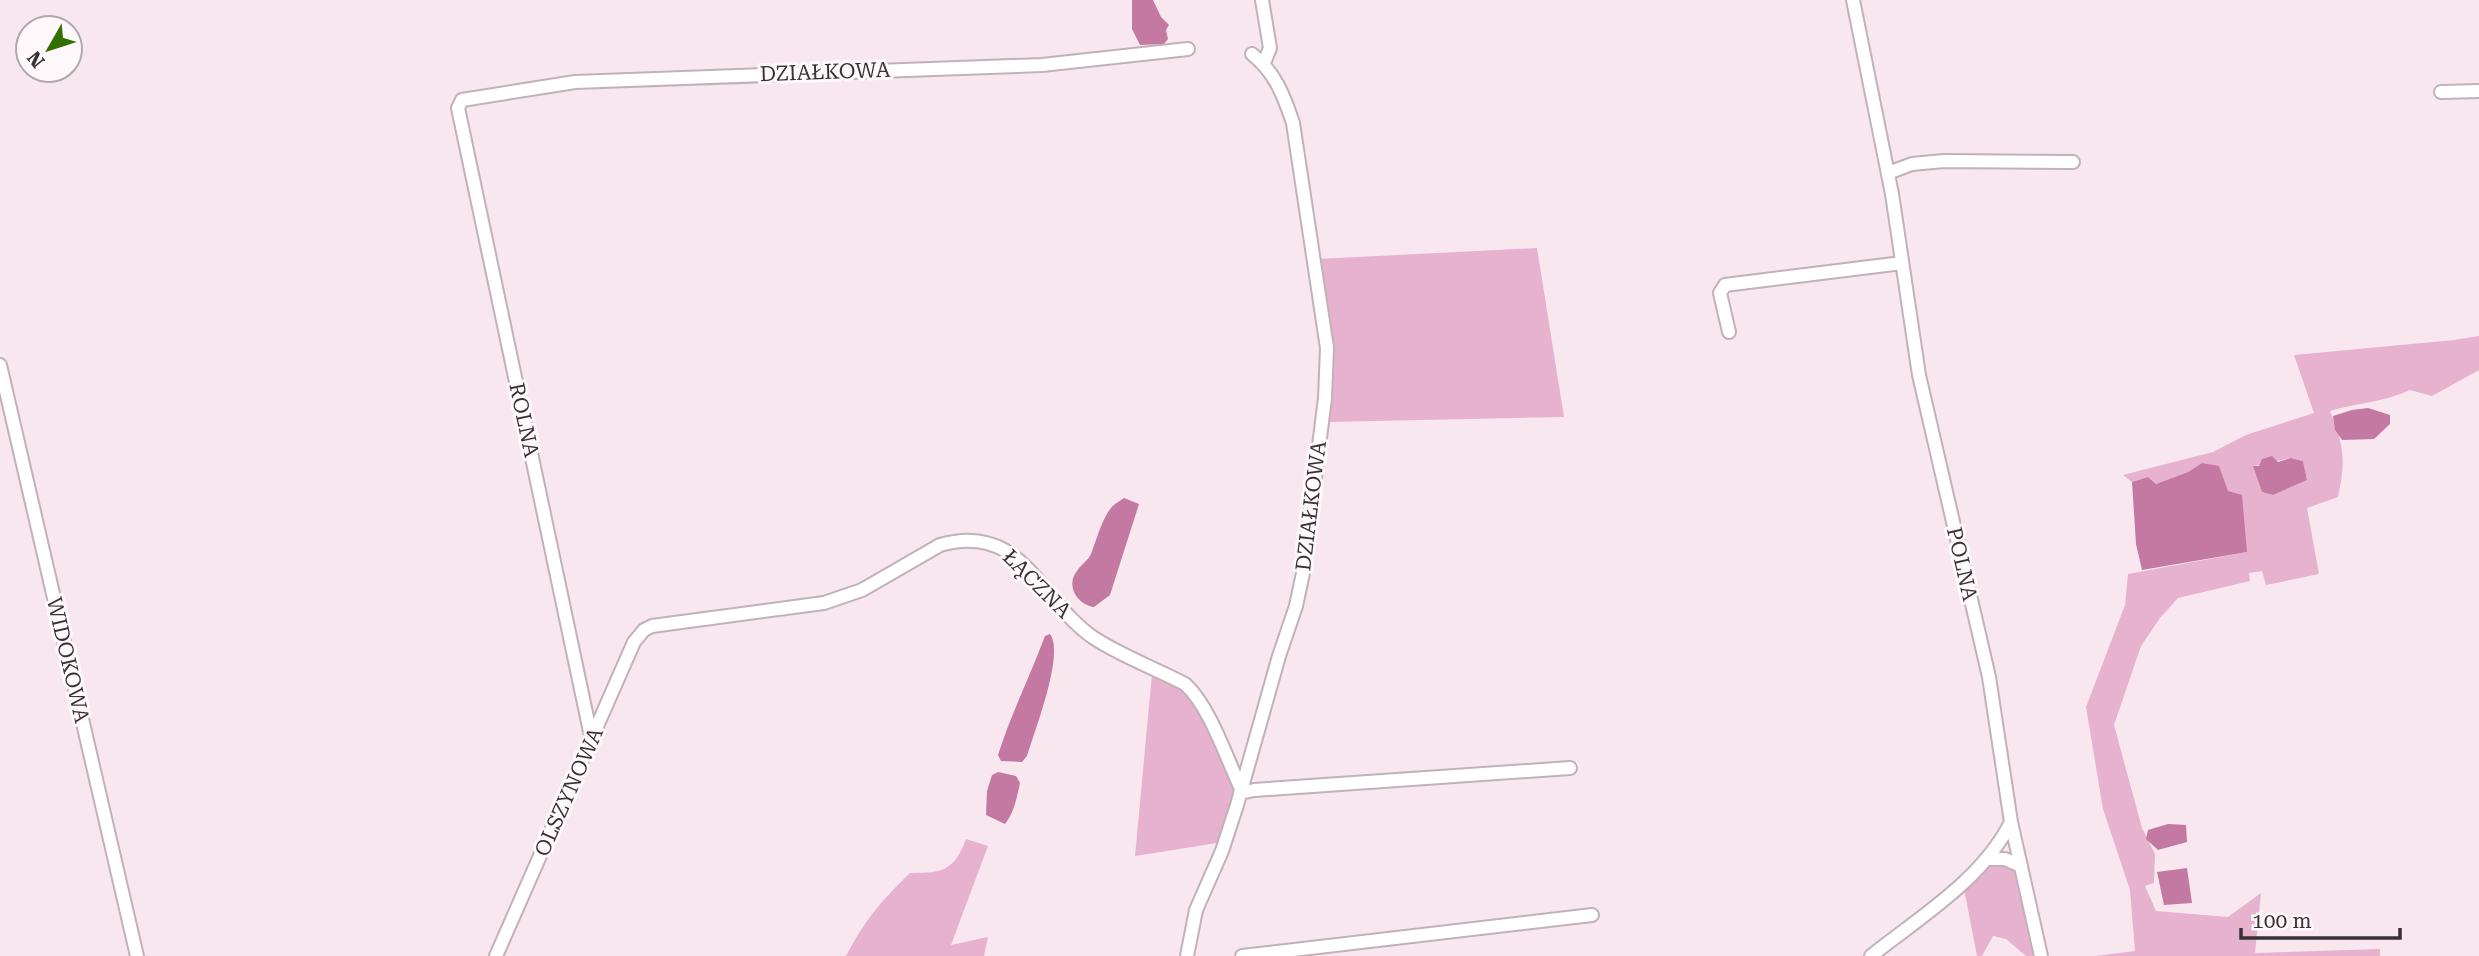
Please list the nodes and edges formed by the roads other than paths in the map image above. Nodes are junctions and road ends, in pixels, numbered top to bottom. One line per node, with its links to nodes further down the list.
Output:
1 (1262, 0): 5 (street)
2 (1853, 0): 10 (street, POLNA)
3 (1188, 49): 8 (street, DZIAŁKOWA)
4 (1252, 54): 5 (street, DZIAŁKOWA)
5 (1264, 63): 17 (street, DZIAŁKOWA)
6 (2479, 91): 7 (street)
7 (2441, 92)
8 (462, 100): 15 (street, ROLNA)
9 (2073, 162): 10 (street)
10 (1888, 173): 11 (street, POLNA)
11 (1902, 263): 12 (street); 18 (street, POLNA)
12 (1729, 332)
13 (0, 365): 22 (street, WIDOKOWA)
14 (644, 630): 15 (street, OLSZYNOWA); 17 (street, ŁĄCZNA)
15 (592, 741): 23 (street, OLSZYNOWA)
16 (1570, 768): 17 (street)
17 (1240, 791): 24 (street, DZIAŁKOWA)
18 (2011, 822): 19 (street); 20 (street, POLNA)
19 (1987, 859): 20 (street); 26 (street)
20 (2021, 866): 27 (street, POLNA)
21 (1592, 915): 25 (street)
22 (136, 956)
23 (496, 956)
24 (1187, 956)
25 (1242, 956)
26 (1871, 956)
27 (2041, 956)

